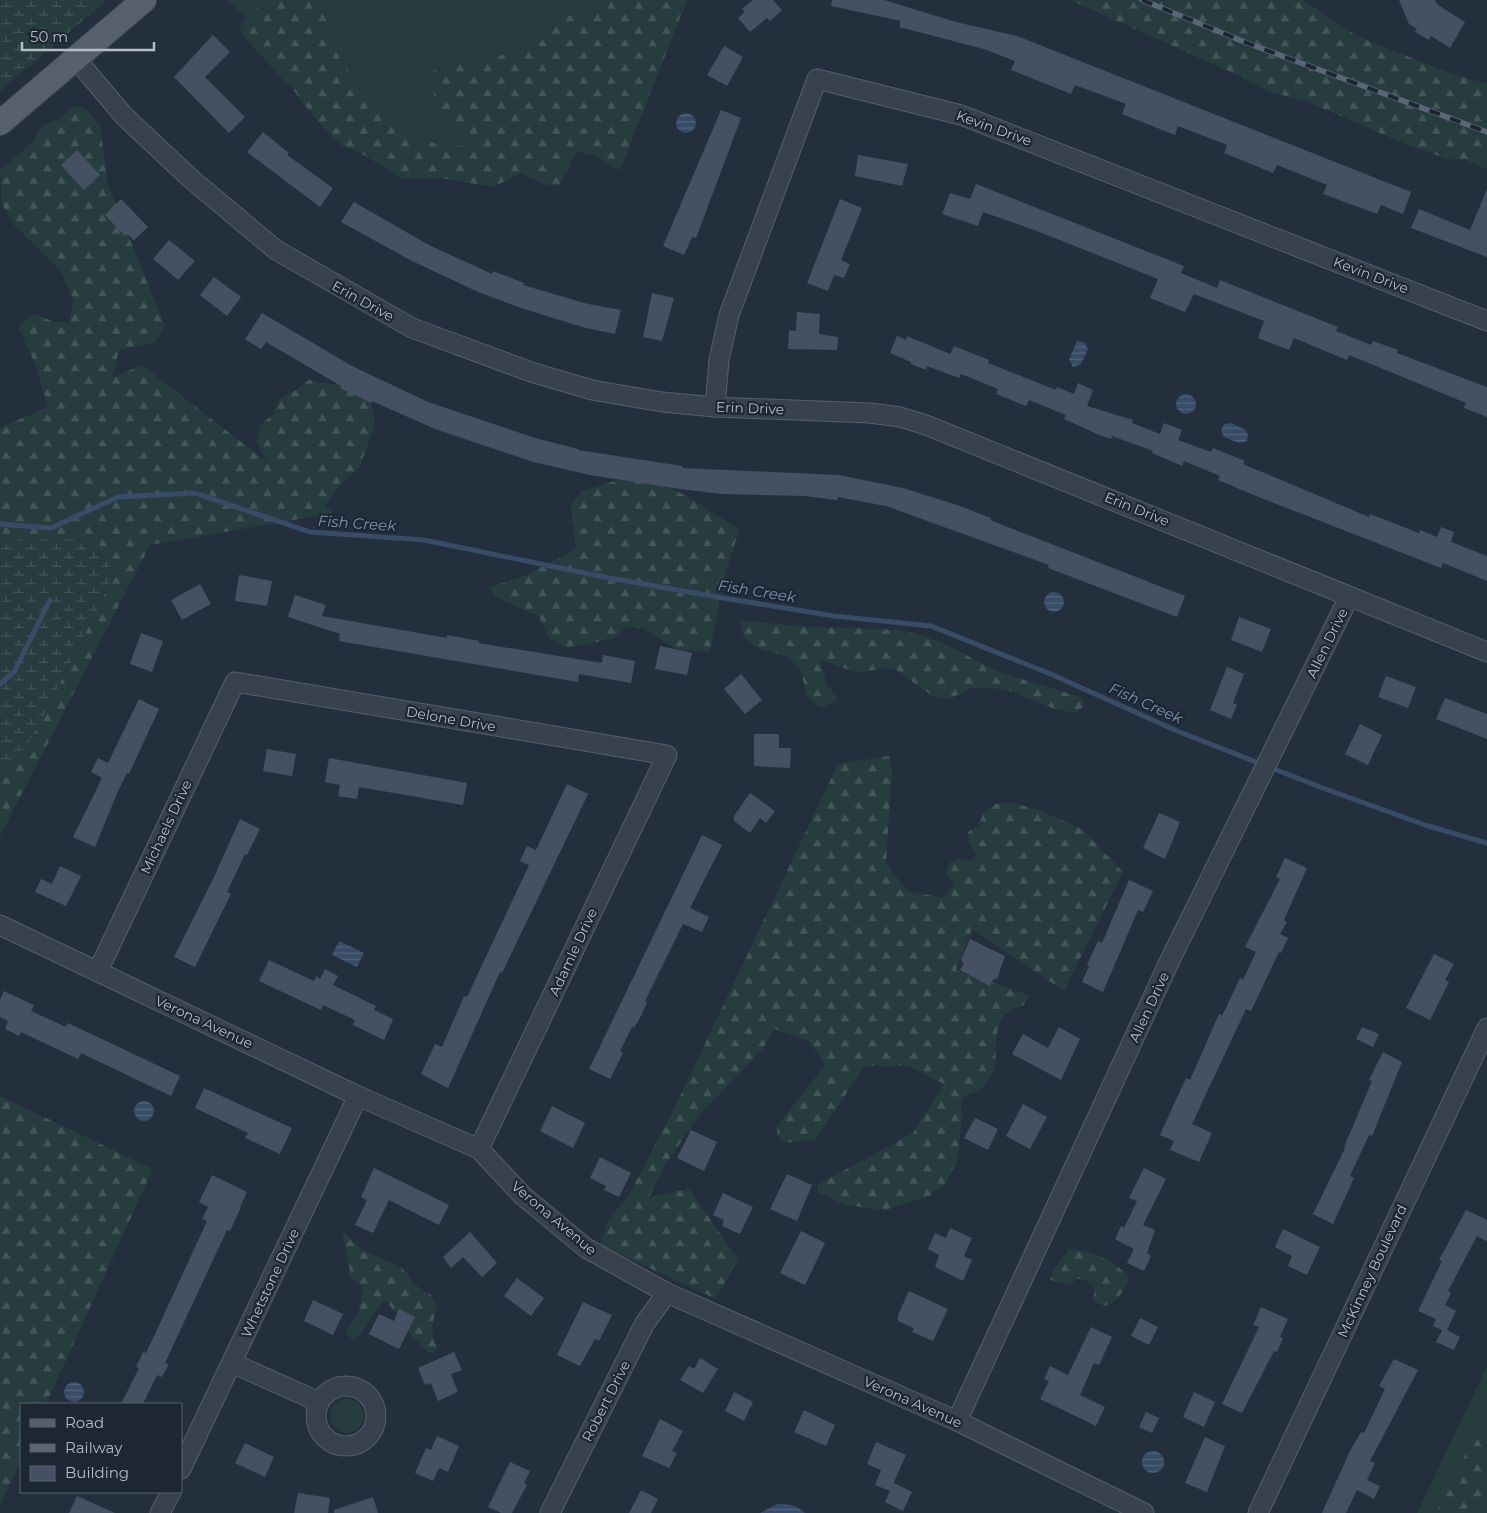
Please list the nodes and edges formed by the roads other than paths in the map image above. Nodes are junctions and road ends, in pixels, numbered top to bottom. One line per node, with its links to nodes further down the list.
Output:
1 (144, 0): 2 (main road)
2 (76, 59): 3 (main road); 5 (street, Erin Drive)
3 (0, 124)
4 (1487, 320): 5 (street, Kevin Drive)
5 (715, 406): 6 (street, Erin Drive)
6 (1349, 596): 7 (street, Erin Drive); 18 (street, Allen Drive)
7 (1487, 652)
8 (235, 682): 9 (street, Delone Drive); 11 (street, Michaels Drive)
9 (667, 755): 14 (street, Adamle Drive)
10 (0, 924): 11 (street, Verona Avenue)
11 (98, 971): 13 (street, Verona Avenue)
12 (1487, 1028): 24 (street, McKinney Boulevard)
13 (358, 1096): 14 (street, Verona Avenue); 16 (street, Whetstone Drive)
14 (479, 1149): 15 (street, Verona Avenue)
15 (667, 1293): 18 (street, Verona Avenue); 22 (street, Robert Drive)
16 (232, 1363): 17 (street); 19 (street, Whetstone Drive)
17 (319, 1402)
18 (957, 1421): 23 (street, Verona Avenue)
19 (182, 1467)
20 (170, 1493): 21 (street)
21 (160, 1513)
22 (550, 1513)
23 (1144, 1513)
24 (1258, 1513)

